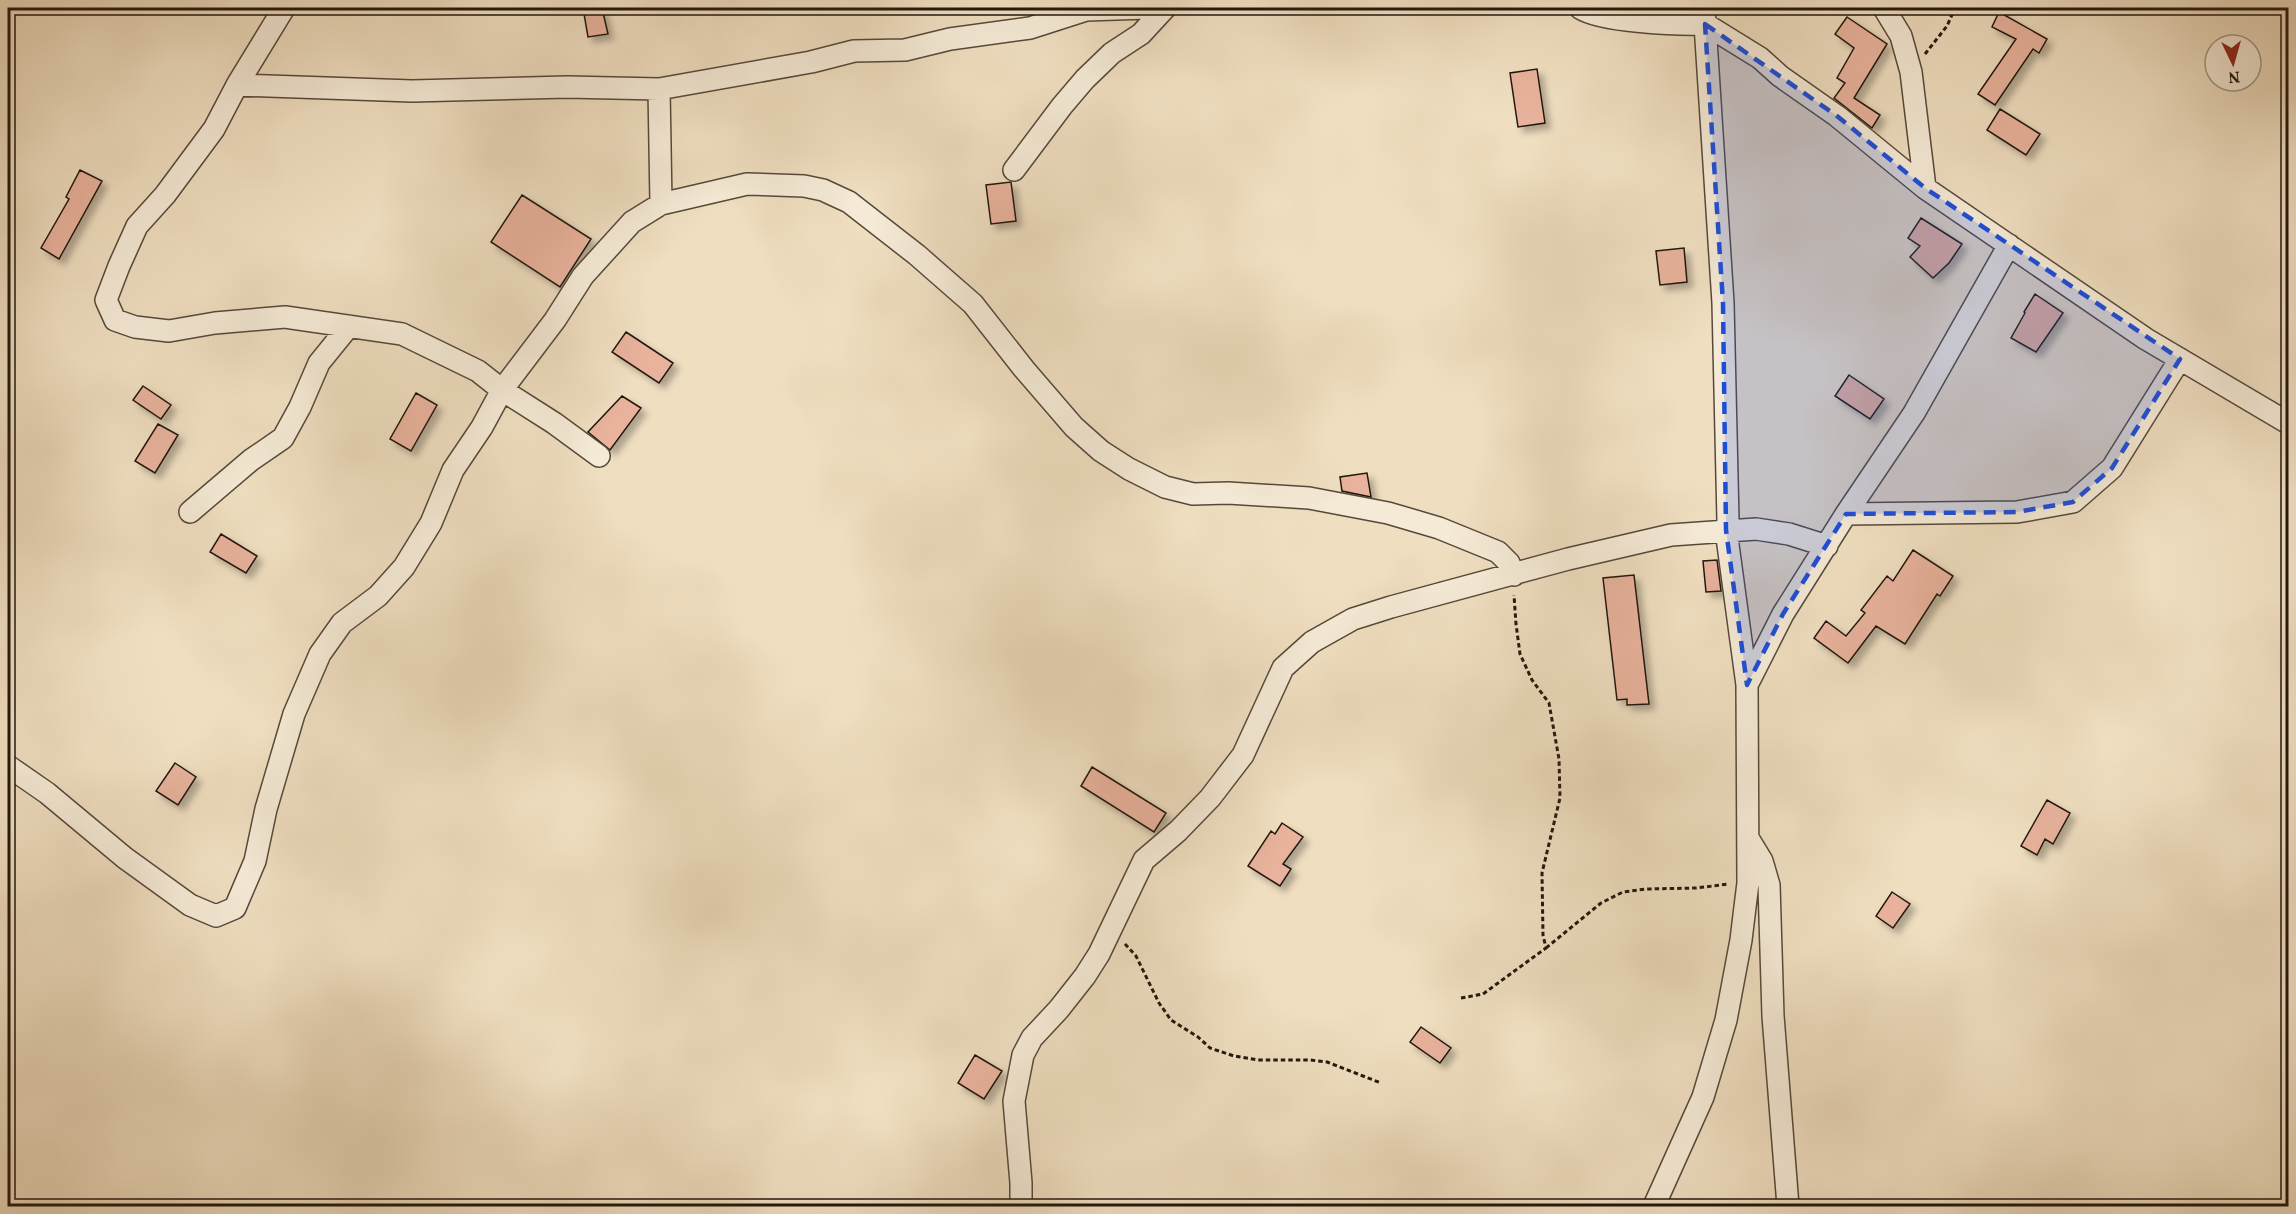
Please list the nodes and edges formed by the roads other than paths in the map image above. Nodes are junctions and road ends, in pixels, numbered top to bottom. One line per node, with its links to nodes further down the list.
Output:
1 (284, 8): 7 (street)
2 (1147, 8): 8 (street)
3 (1165, 8): 9 (street)
4 (1580, 8): 6 (street)
5 (1884, 8): 10 (street)
6 (1704, 16): 10 (street); 20 (street)
7 (237, 85): 8 (street); 13 (street)
8 (659, 89): 11 (street)
9 (1014, 170)
10 (1925, 188): 12 (street)
11 (662, 204): 15 (street); 22 (street)
12 (2009, 245): 14 (street); 19 (street)
13 (349, 326): 15 (street); 18 (street)
14 (2180, 359): 16 (street); 19 (street)
15 (502, 390): 17 (street); 24 (street)
16 (2289, 423)
17 (599, 456)
18 (190, 512)
19 (1846, 514): 21 (street)
20 (1726, 530): 21 (street); 22 (street); 23 (street)
21 (1827, 546): 23 (street)
22 (1514, 575): 26 (street)
23 (1747, 685): 25 (street)
24 (8, 766)
25 (1747, 836): 27 (street); 28 (street)
26 (1021, 1206)
27 (1654, 1206)
28 (1788, 1206)

